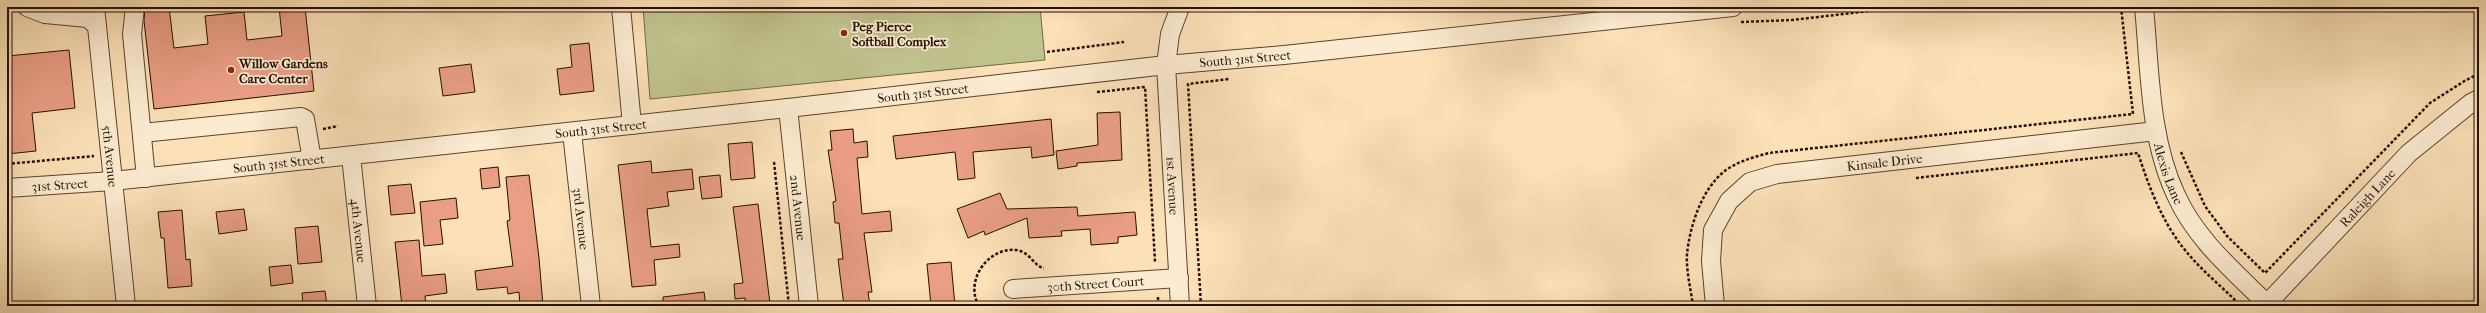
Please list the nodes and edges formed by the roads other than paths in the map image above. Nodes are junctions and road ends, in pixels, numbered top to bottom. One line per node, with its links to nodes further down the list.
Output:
1 (28, 7): 8 (street)
2 (95, 7): 8 (street, 5th Avenue)
3 (135, 7): 15 (street)
4 (621, 7): 12 (street)
5 (2144, 7): 14 (street, Alexis Lane)
6 (1176, 9): 9 (street, 1st Avenue)
7 (1735, 15): 9 (street, South 31st Street)
8 (97, 26): 19 (street, 5th Avenue)
9 (1166, 65): 11 (street, South 31st Street); 21 (street, 1st Avenue)
10 (2479, 100): 23 (street, Raleigh Lane)
11 (788, 108): 12 (street, South 31st Street); 27 (street, 2nd Avenue)
12 (632, 125): 13 (street, South 31st Street)
13 (572, 132): 16 (street, South 31st Street); 26 (street, 3rd Avenue)
14 (2156, 132): 23 (street, Alexis Lane); 29 (street, Kinsale Drive)
15 (142, 134): 17 (street); 18 (street)
16 (352, 156): 17 (street, South 31st Street); 25 (street, 4th Avenue)
17 (312, 160): 18 (street, South 31st Street)
18 (146, 178): 19 (street, South 31st Street)
19 (113, 181): 20 (street, 31st Street); 24 (street, 5th Avenue)
20 (7, 188)
21 (1179, 278): 22 (street, 30th Street Court); 28 (street, 1st Avenue)
22 (1013, 289)
23 (2267, 305)
24 (126, 306)
25 (367, 306)
26 (590, 306)
27 (808, 306)
28 (1180, 306)
29 (1715, 306)

